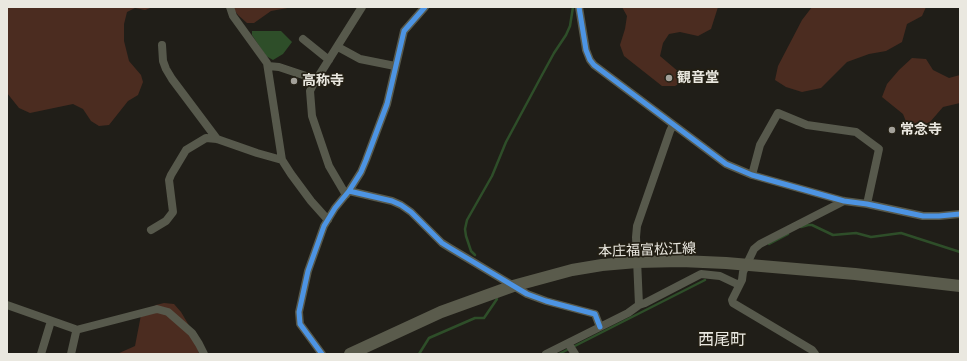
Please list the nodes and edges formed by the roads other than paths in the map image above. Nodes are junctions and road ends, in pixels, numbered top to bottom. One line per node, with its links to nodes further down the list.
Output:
1 (230, 7): 9 (street)
2 (362, 7): 7 (street)
3 (425, 7): 10 (street)
4 (579, 7): 12 (street)
5 (303, 39): 8 (street)
6 (162, 45): 13 (street)
7 (338, 47): 8 (street); 10 (street)
8 (329, 60): 11 (street)
9 (268, 66): 11 (street); 14 (street)
10 (395, 66): 16 (street)
11 (316, 79): 16 (street)
12 (673, 125): 15 (street); 22 (street)
13 (217, 139): 14 (street); 21 (street)
14 (282, 160): 20 (street)
15 (752, 175): 17 (street); 18 (street)
16 (348, 193): 20 (street); 25 (street)
17 (844, 201): 18 (street); 23 (street)
18 (867, 204): 19 (street)
19 (960, 214)
20 (328, 220): 36 (street)
21 (151, 230)
22 (637, 262): 23 (main road, 本庄福富松江線); 25 (main road, 本庄福富松江線); 27 (street)
23 (746, 265): 24 (street); 26 (main road, 本庄福富松江線)
24 (739, 285): 27 (street); 39 (street)
25 (513, 286): 30 (street); 37 (main road, 本庄福富松江線)
26 (960, 286)
27 (639, 305): 30 (street)
28 (7, 306): 29 (street)
29 (51, 321): 31 (street); 33 (street)
30 (600, 327): 32 (street)
31 (76, 330): 34 (street); 35 (street)
32 (571, 348): 38 (street)
33 (41, 354)
34 (71, 354)
35 (204, 354)
36 (322, 354)
37 (350, 354)
38 (546, 354)
39 (815, 354)

